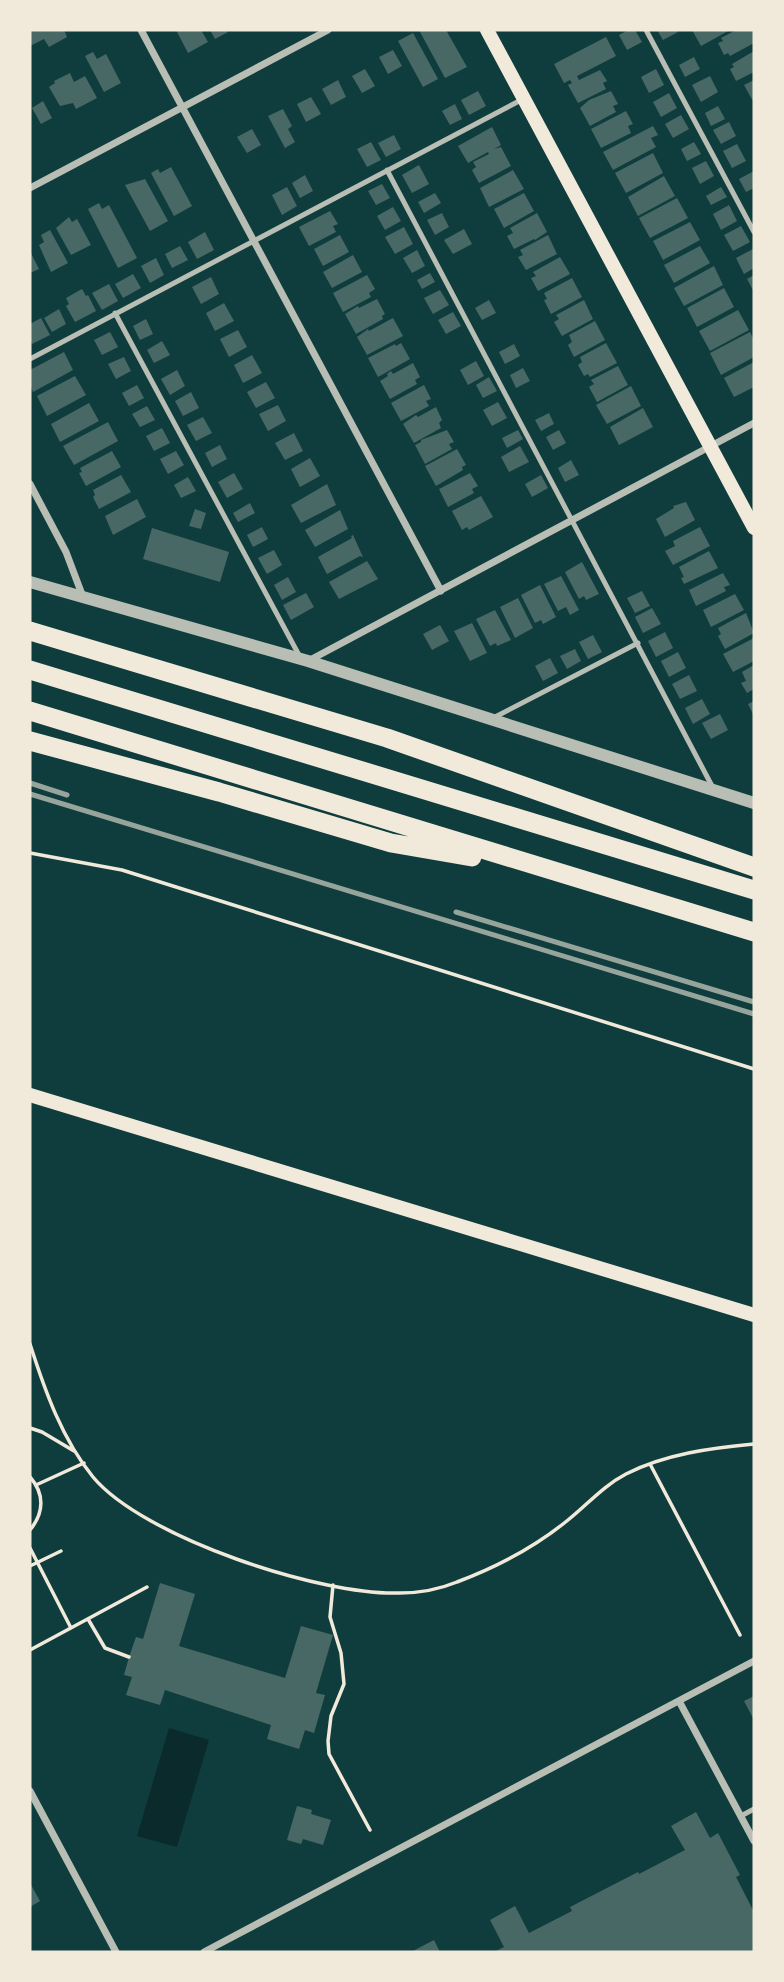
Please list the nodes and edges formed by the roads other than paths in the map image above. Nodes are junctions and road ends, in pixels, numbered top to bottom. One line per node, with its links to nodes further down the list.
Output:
1 (141, 30): 6 (street)
2 (328, 30): 6 (street)
3 (486, 30): 5 (main road)
4 (646, 30): 9 (lane)
5 (523, 99): 7 (lane); 14 (main road)
6 (183, 107): 8 (street); 10 (street)
7 (387, 170): 10 (lane); 16 (lane)
8 (30, 188)
9 (754, 232)
10 (253, 240): 11 (lane); 19 (street)
11 (115, 313): 12 (lane); 23 (lane)
12 (30, 359)
13 (754, 423): 14 (street)
14 (710, 447): 16 (street); 17 (main road)
15 (30, 484): 20 (street)
16 (574, 520): 19 (street); 22 (lane)
17 (754, 528)
18 (30, 582): 20 (street)
19 (441, 591): 23 (street)
20 (83, 597): 23 (street)
21 (30, 631): 30 (highway)
22 (638, 643): 26 (lane); 28 (lane)
23 (305, 661): 26 (street)
24 (30, 670): 32 (highway)
25 (30, 711): 31 (highway)
26 (491, 719): 28 (street)
27 (30, 741): 31 (highway)
28 (714, 790): 29 (street)
29 (754, 803)
30 (754, 867)
31 (556, 872): 33 (highway)
32 (754, 890)
33 (754, 932)
34 (30, 1095): 35 (main road)
35 (754, 1315)
36 (754, 1661): 37 (street)
37 (679, 1701): 40 (street); 43 (street)
38 (30, 1791): 42 (street)
39 (754, 1810): 40 (lane)
40 (741, 1816): 41 (street)
41 (754, 1841)
42 (116, 1952)
43 (204, 1952)

